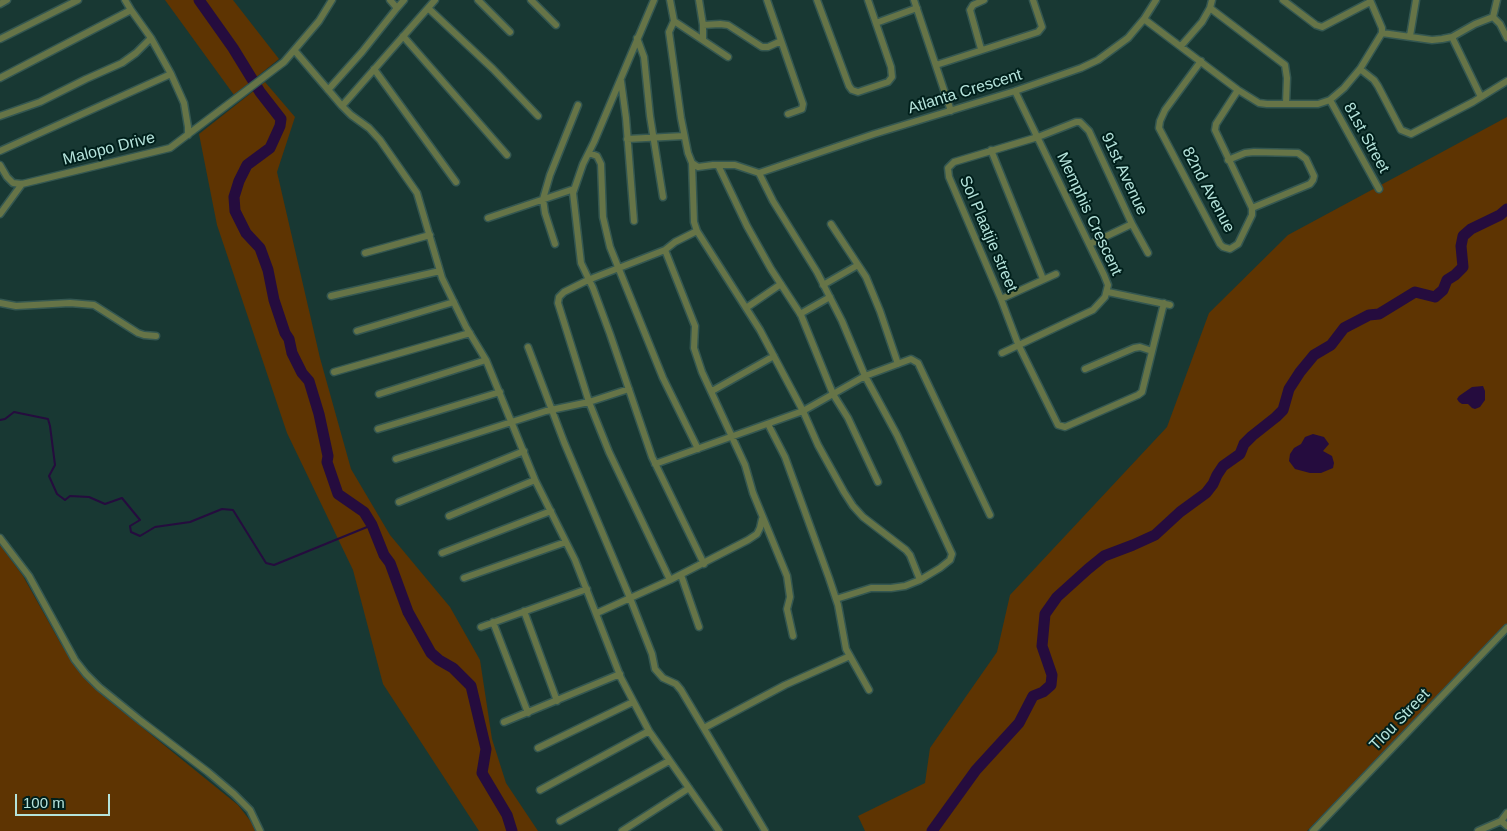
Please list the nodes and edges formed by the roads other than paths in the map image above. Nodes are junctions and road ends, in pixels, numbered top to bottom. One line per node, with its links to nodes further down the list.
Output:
1 (7, 0): 25 (street)
2 (78, 0): 45 (street)
3 (125, 0): 30 (street)
4 (332, 0): 50 (street, Malopo Drive)
5 (390, 0): 26 (street)
6 (404, 0): 26 (street)
7 (435, 0): 27 (street)
8 (478, 0): 37 (street)
9 (531, 0): 35 (street)
10 (654, 0): 43 (street)
11 (670, 0): 33 (street)
12 (699, 0): 36 (street)
13 (767, 0): 47 (street)
14 (817, 0): 34 (street)
15 (868, 0): 34 (street)
16 (914, 0): 28 (street)
17 (984, 0): 49 (street)
18 (1033, 0): 49 (street)
19 (1156, 0): 32 (street, Atlanta Crescent)
20 (1212, 0): 29 (street)
21 (1282, 0): 24 (street)
22 (1416, 0): 40 (street)
23 (1497, 0): 31 (street)
24 (1370, 1): 38 (street)
25 (0, 4)
26 (397, 8): 60 (street)
27 (428, 8): 39 (street); 71 (street)
28 (917, 8): 34 (street); 53 (street)
29 (1210, 8): 48 (street); 65 (street)
30 (131, 10): 42 (street); 57 (street)
31 (1493, 17): 41 (street); 44 (street)
32 (1144, 19): 48 (street); 62 (street, Atlanta Crescent)
33 (674, 21): 46 (street); 73 (street)
34 (876, 23)
35 (556, 25)
36 (703, 25): 46 (street); 47 (street)
37 (510, 32)
38 (1382, 33): 40 (street); 55 (street)
39 (403, 36): 54 (street); 80 (street)
40 (1410, 36): 41 (street)
41 (1452, 37): 63 (street)
42 (150, 38): 56 (street); 70 (street)
43 (638, 38): 58 (street); 75 (street)
44 (1507, 38)
45 (0, 39)
46 (703, 40): 51 (street)
47 (781, 41): 69 (street)
48 (1181, 46): 52 (street)
49 (981, 49): 53 (street)
50 (295, 52): 60 (street); 72 (street, Malopo Drive)
51 (728, 58)
52 (1200, 61): 61 (street); 92 (street, 82nd Avenue)
53 (936, 65): 68 (street)
54 (374, 69): 67 (street); 86 (street)
55 (1360, 69): 63 (street); 64 (street)
56 (171, 74): 72 (street); 78 (street)
57 (0, 78)
58 (620, 80): 76 (street); 79 (street)
59 (1507, 81): 63 (street)
60 (328, 90): 67 (street)
61 (1238, 90): 65 (street); 81 (street, 82nd Avenue)
62 (1015, 91): 68 (street, Atlanta Crescent); 74 (street, Memphis Crescent)
63 (1481, 97)
64 (1330, 100): 65 (street); 89 (street, 81st Street)
65 (1286, 103)
66 (578, 105): 91 (street)
67 (342, 106): 99 (street)
68 (951, 111): 85 (street, Atlanta Crescent)
69 (788, 114)
70 (0, 116)
71 (538, 116)
72 (188, 135): 87 (street, Malopo Drive)
73 (684, 136): 75 (street); 82 (street)
74 (1038, 137): 77 (street, Sol Plaatjie street); 97 (street, 91st Avenue); 101 (street, Memphis Crescent)
75 (653, 138): 76 (street); 90 (street)
76 (627, 139): 95 (street)
77 (991, 150): 110 (street); 116 (street, Sol Plaatjie street)
78 (0, 151)
79 (588, 153): 88 (street); 106 (street)
80 (507, 155)
81 (1228, 160): 92 (street, 82nd Avenue); 92 (street)
82 (692, 163): 84 (street); 98 (street)
83 (0, 165): 87 (street)
84 (718, 165): 85 (street); 111 (street)
85 (759, 173): 112 (street)
86 (456, 182)
87 (22, 184): 93 (street)
88 (574, 189): 91 (street); 109 (street)
89 (1378, 189)
90 (663, 197)
91 (543, 198): 94 (street); 100 (street)
92 (1252, 208)
93 (0, 214)
94 (488, 218)
95 (634, 221)
96 (832, 224): 105 (street)
97 (1132, 224): 101 (street); 104 (street, 91st Avenue)
98 (697, 231): 102 (street); 119 (street)
99 (430, 235): 103 (street); 107 (street)
100 (555, 244)
101 (1090, 244): 113 (street, Memphis Crescent)
102 (665, 250): 106 (street); 135 (street)
103 (365, 253)
104 (1148, 253)
105 (858, 265): 112 (street); 130 (street)
106 (619, 268): 109 (street); 146 (street)
107 (440, 271): 114 (street); 117 (street)
108 (1056, 274): 110 (street)
109 (588, 280): 134 (street); 139 (street)
110 (1044, 280): 116 (street)
111 (781, 284): 119 (street); 120 (street)
112 (823, 285): 115 (street)
113 (1108, 292): 124 (street, Memphis Crescent); 126 (street, Sol Plaatjie street)
114 (330, 296)
115 (830, 297): 120 (street); 133 (street)
116 (1001, 298): 124 (street, Sol Plaatjie street)
117 (454, 302): 121 (street); 122 (street)
118 (0, 303): 123 (street)
119 (746, 308): 128 (street)
120 (800, 314): 138 (street)
121 (357, 331)
122 (470, 333): 129 (street); 132 (street)
123 (156, 336)
124 (1018, 344): 126 (street, Sol Plaatjie street); 127 (street, Memphis Crescent)
125 (528, 347): 140 (street)
126 (1152, 351): 131 (street)
127 (1002, 353)
128 (774, 356): 135 (street); 141 (street)
129 (486, 360): 136 (street); 137 (street)
130 (898, 364): 133 (street); 154 (street)
131 (1085, 369)
132 (334, 372)
133 (865, 376): 138 (street); 164 (street)
134 (629, 389): 139 (street); 149 (street)
135 (712, 391): 145 (street)
136 (500, 392): 142 (street); 144 (street)
137 (379, 394)
138 (833, 394): 141 (street); 151 (street)
139 (589, 402): 140 (street); 163 (street)
140 (553, 410): 142 (street); 166 (street)
141 (803, 411): 143 (street); 164 (street)
142 (512, 422): 147 (street); 148 (street)
143 (768, 424): 145 (street); 167 (street)
144 (378, 429)
145 (733, 437): 146 (street); 155 (street)
146 (698, 449): 149 (street)
147 (524, 451): 150 (street); 152 (street)
148 (396, 459)
149 (655, 464): 160 (street)
150 (535, 480): 153 (street); 156 (street)
151 (878, 482)
152 (399, 502)
153 (551, 511): 158 (street); 159 (street)
154 (990, 514)
155 (762, 515): 160 (street); 174 (street)
156 (449, 516)
157 (0, 538): 193 (street)
158 (566, 542): 162 (street); 165 (street)
159 (442, 553)
160 (704, 564): 161 (street)
161 (681, 575): 163 (street); 172 (street)
162 (464, 578)
163 (670, 580): 166 (street)
164 (920, 580): 167 (street)
165 (587, 589): 168 (street); 169 (street)
166 (630, 598): 169 (street); 182 (street)
167 (836, 599): 175 (street)
168 (524, 611): 170 (street); 178 (street)
169 (597, 613): 176 (street)
170 (493, 622): 171 (street); 180 (street)
171 (481, 627)
172 (700, 627)
173 (1507, 628): 197 (street, Tlou Street)
174 (793, 636)
175 (850, 656): 177 (street); 182 (street)
176 (620, 674): 178 (street); 179 (street)
177 (870, 690)
178 (557, 701): 180 (street)
179 (633, 702): 183 (street); 184 (street)
180 (528, 713): 181 (street)
181 (504, 722)
182 (704, 728): 196 (street)
183 (649, 731): 185 (street); 187 (street)
184 (538, 748)
185 (669, 761): 186 (street); 189 (street)
186 (689, 788): 194 (street); 195 (street)
187 (540, 790)
188 (1507, 813): 190 (street)
189 (560, 821)
190 (1501, 821): 191 (street); 192 (street)
191 (1507, 826)
192 (1489, 829): 198 (street)
193 (260, 831)
194 (622, 831)
195 (719, 831)
196 (766, 831)
197 (1314, 831)
198 (1478, 831)

